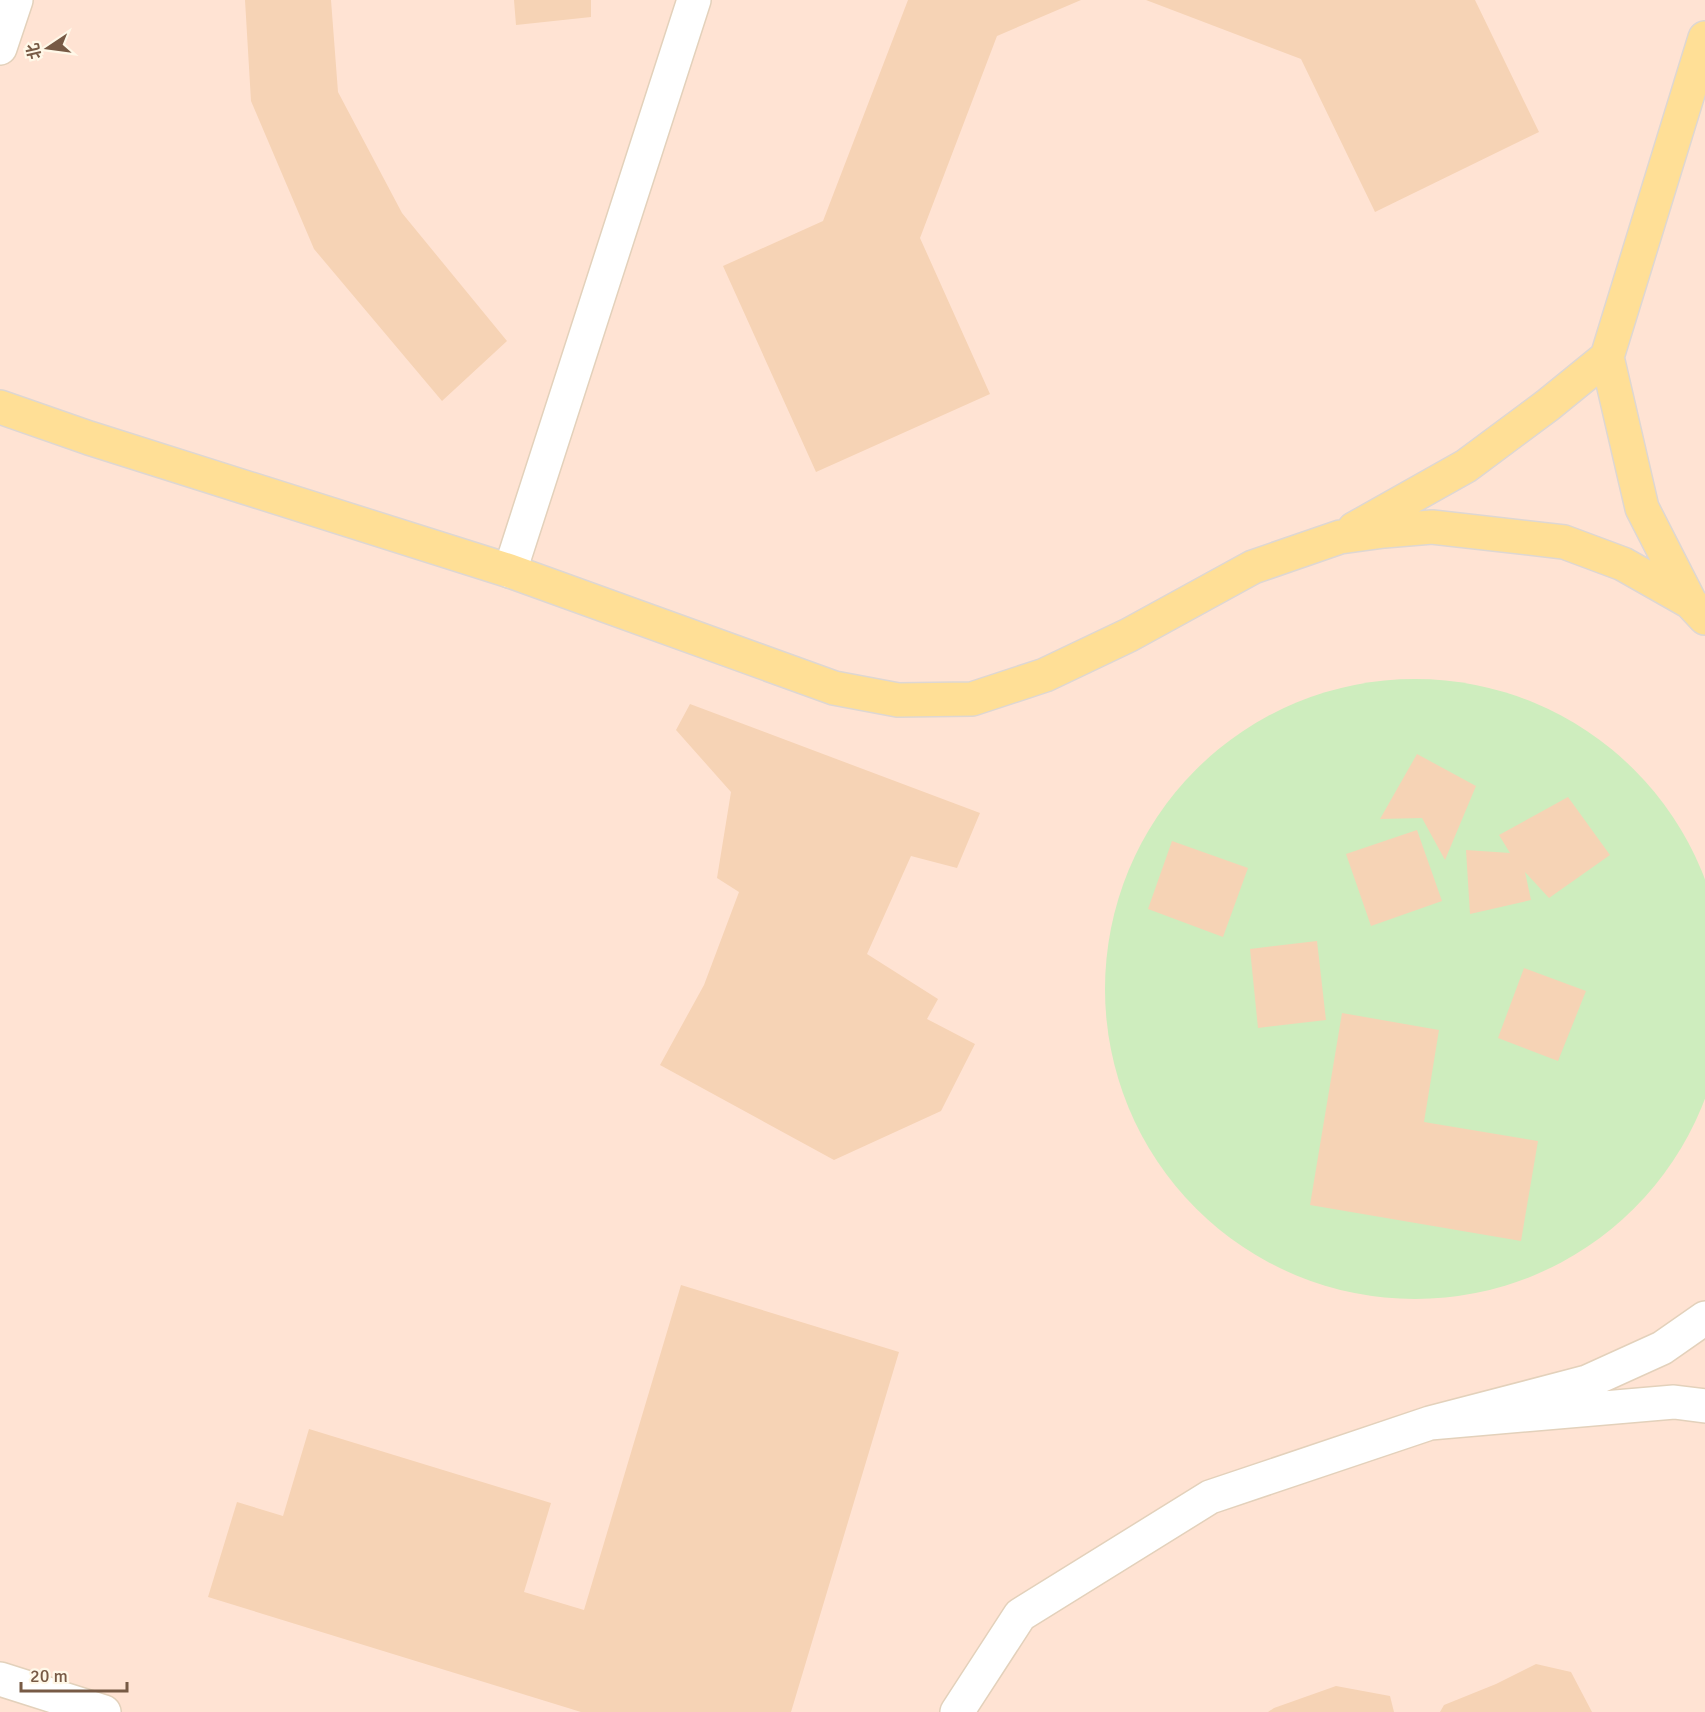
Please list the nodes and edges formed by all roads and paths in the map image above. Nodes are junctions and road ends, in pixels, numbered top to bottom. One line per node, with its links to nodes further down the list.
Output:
1 (16, 0): 4 (street)
2 (694, 0): 8 (street)
3 (1705, 38): 5 (main road)
4 (0, 48)
5 (1607, 357): 7 (main road); 9 (main road)
6 (0, 407): 8 (main road)
7 (1340, 537): 8 (main road); 9 (main road)
8 (510, 571)
9 (1698, 610)
10 (1705, 1318): 12 (street)
11 (1705, 1406): 12 (street)
12 (1430, 1423): 15 (street)
13 (0, 1680): 14 (street)
14 (104, 1712)
15 (957, 1712)

